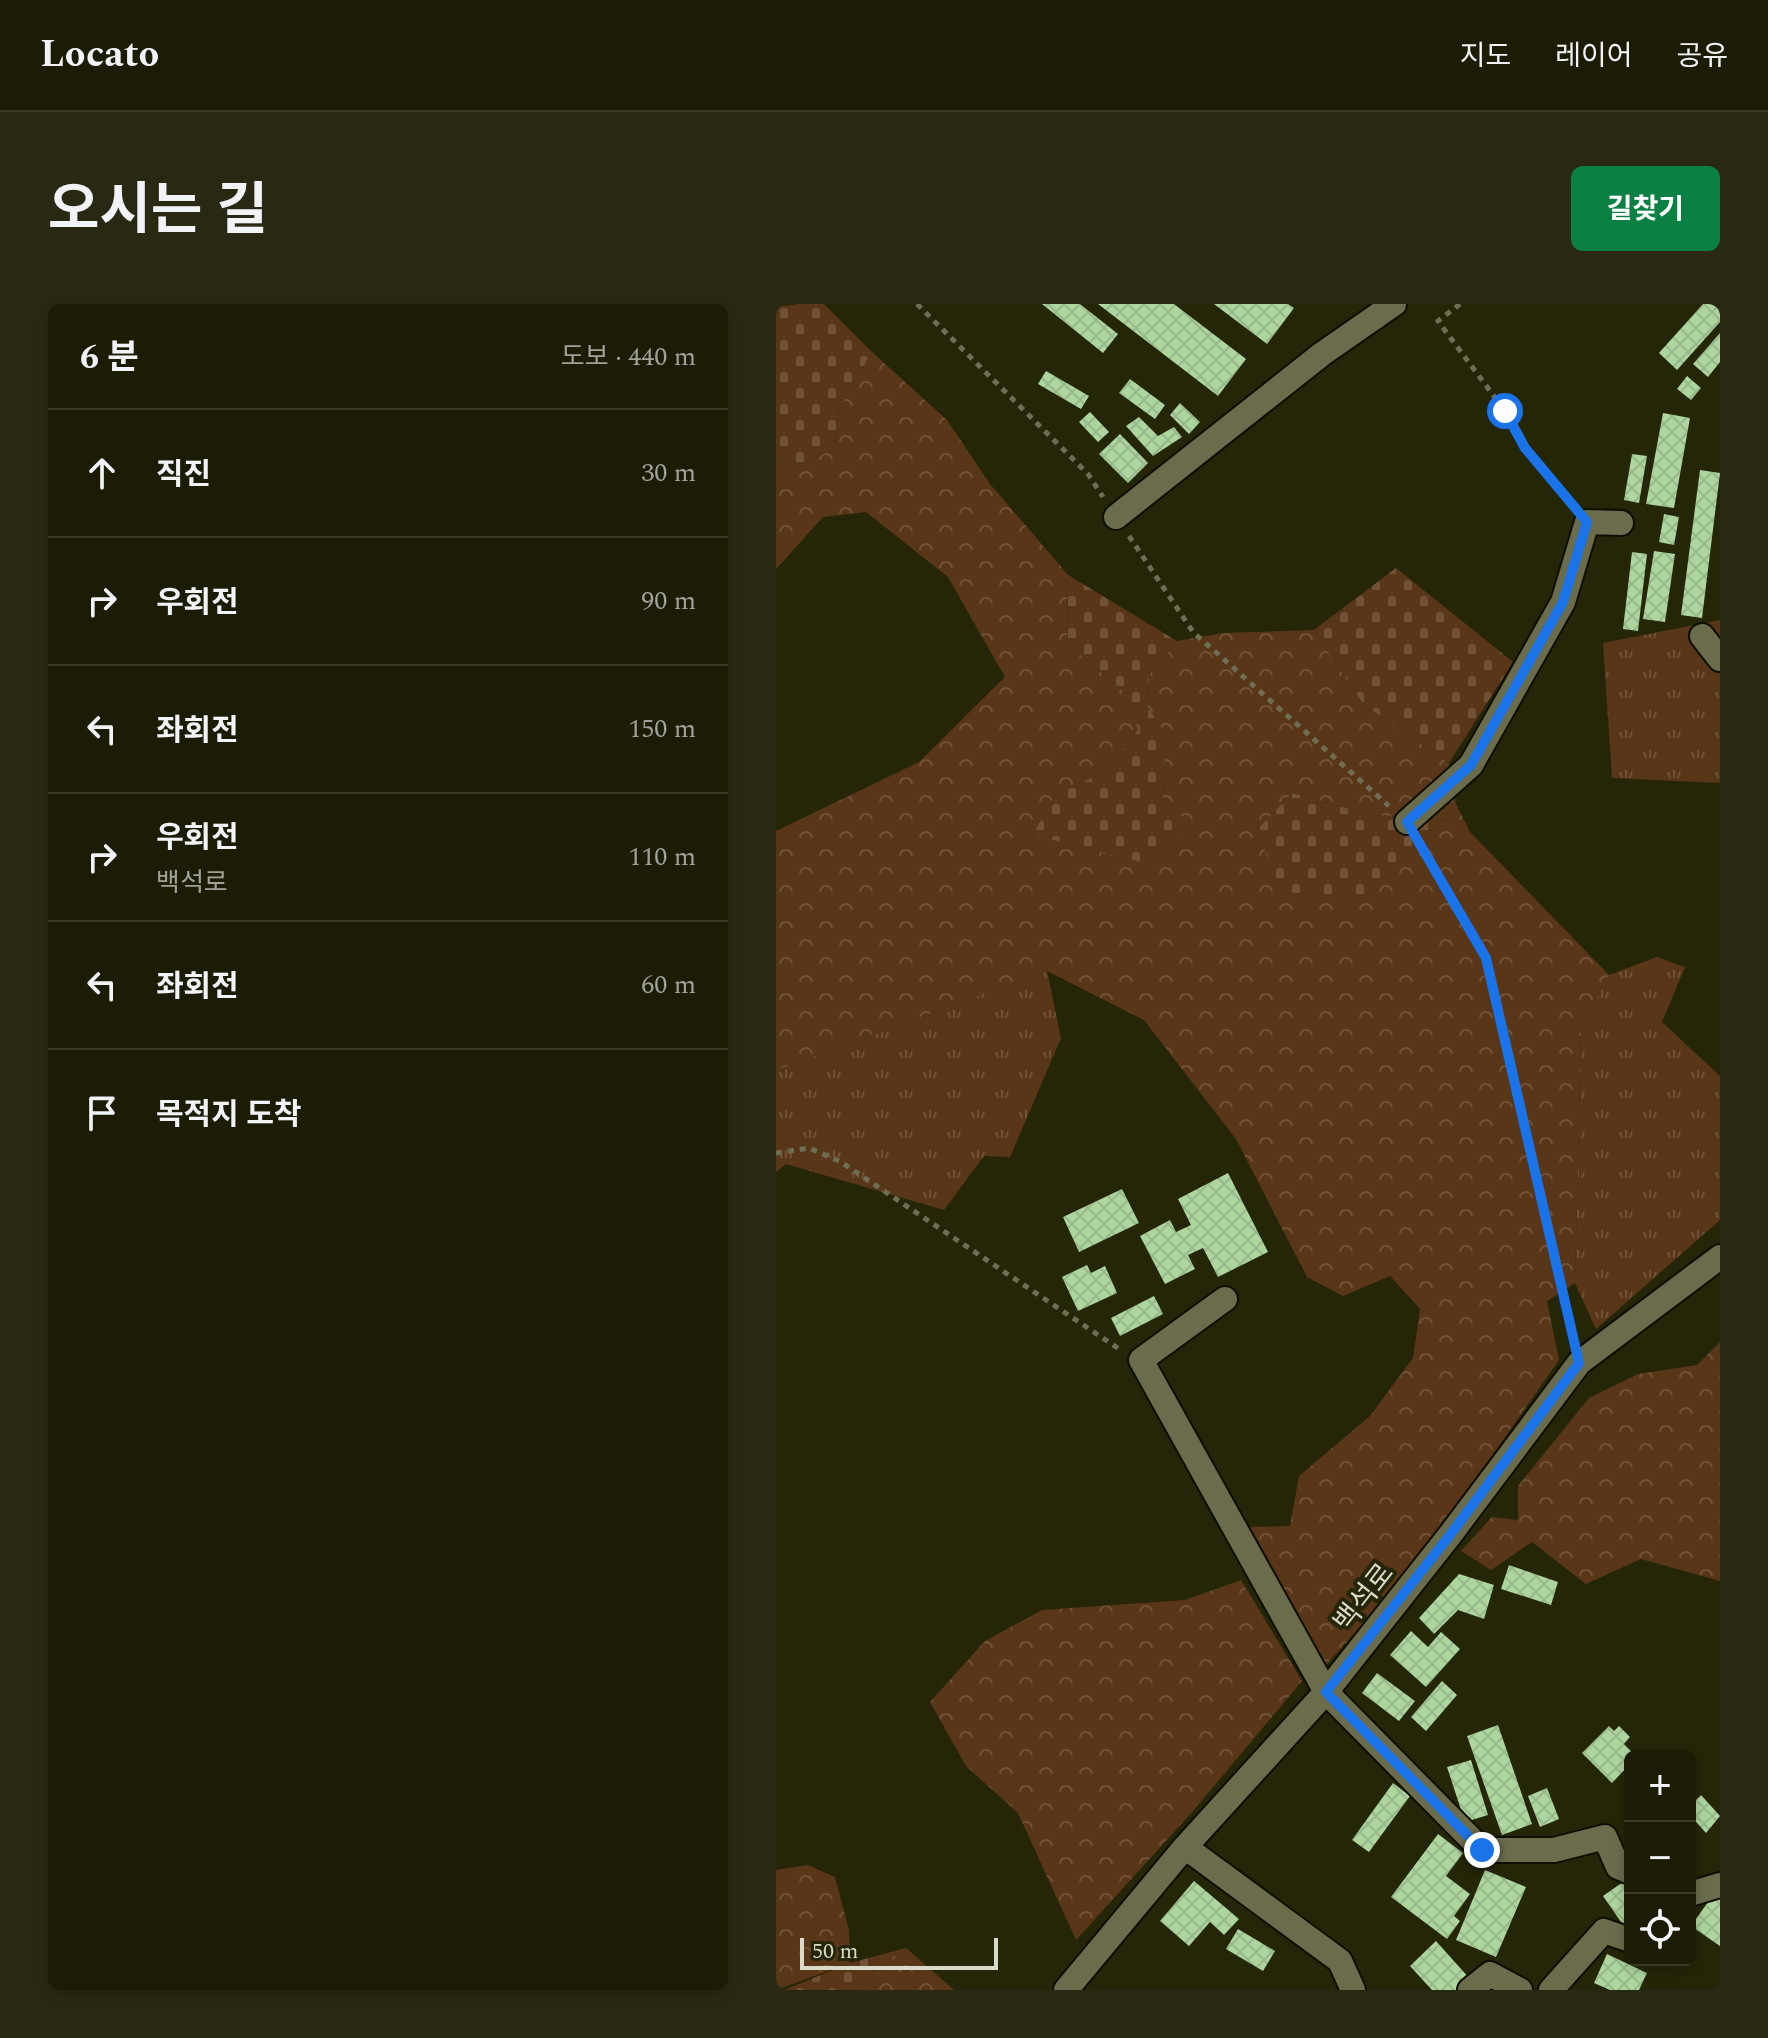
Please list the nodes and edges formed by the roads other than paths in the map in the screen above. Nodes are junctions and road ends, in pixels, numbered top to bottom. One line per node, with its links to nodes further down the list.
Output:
1 (1394, 304): 2 (street)
2 (1116, 517)
3 (1621, 523): 6 (street)
4 (1702, 636): 5 (street)
5 (1720, 659)
6 (1407, 822)
7 (1720, 1257): 9 (street, 백석로)
8 (1225, 1299): 9 (street)
9 (1326, 1692): 10 (street, 백석로); 11 (street)
10 (1185, 1847): 15 (street, 백석로); 16 (street)
11 (1624, 1870)
12 (1720, 1885): 13 (street)
13 (1696, 1892)
14 (1624, 1938): 19 (street)
15 (1066, 1990)
16 (1353, 1990)
17 (1470, 1990): 18 (street)
18 (1520, 1990)
19 (1551, 1990)

